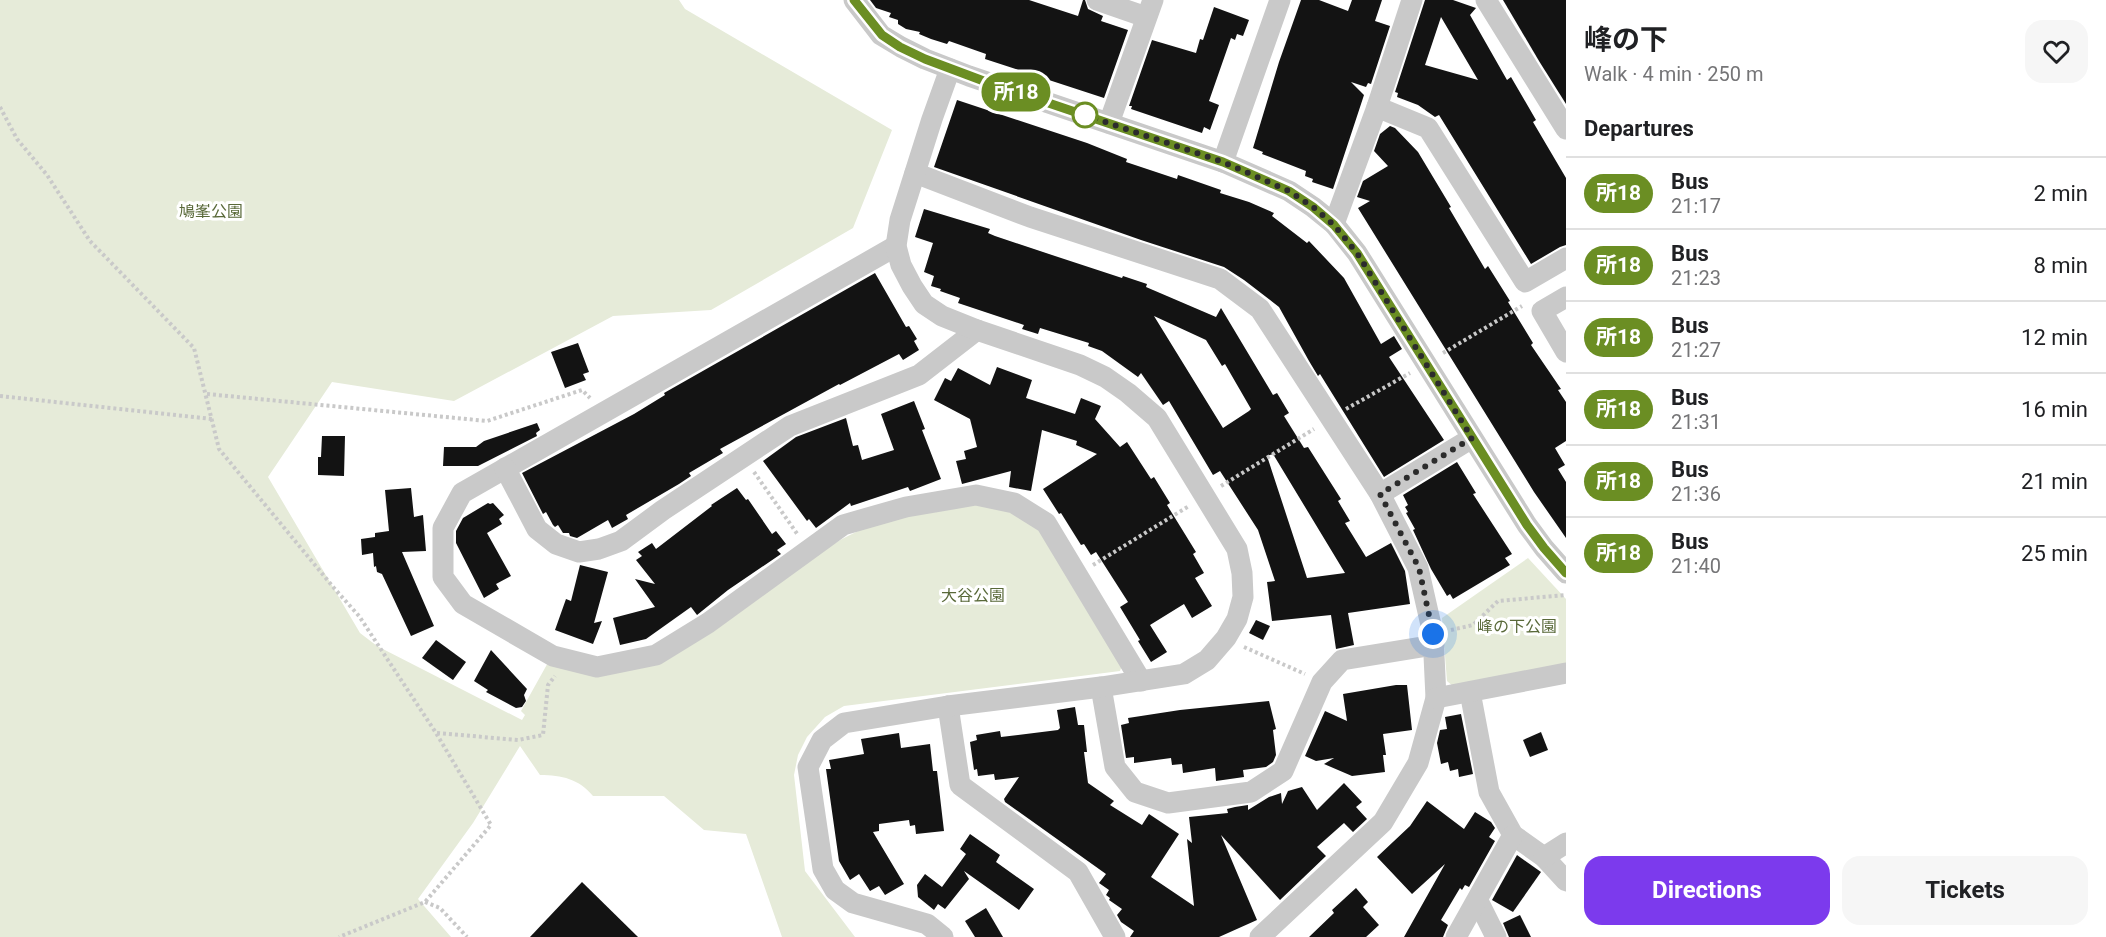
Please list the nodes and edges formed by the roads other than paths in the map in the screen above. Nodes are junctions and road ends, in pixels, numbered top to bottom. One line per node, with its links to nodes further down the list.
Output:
1 (854, 0): 7 (street)
2 (1097, 0): 6 (street)
3 (1280, 0): 11 (street)
4 (1412, 0): 8 (street)
5 (1486, 0): 10 (street)
6 (1150, 8): 9 (street)
7 (950, 69): 9 (street); 12 (street)
8 (1377, 106): 13 (street); 15 (street)
9 (1108, 123): 11 (street)
10 (1566, 129)
11 (1223, 162): 13 (street)
12 (915, 174): 14 (street); 21 (street)
13 (1334, 225): 19 (street)
14 (896, 246): 17 (street); 20 (street)
15 (1566, 258)
16 (1566, 297): 18 (street)
17 (977, 330): 20 (street); 25 (street)
18 (1566, 352)
19 (1472, 438): 21 (street); 22 (street)
20 (505, 468): 25 (street)
21 (1380, 494): 23 (street)
22 (1565, 570)
23 (1434, 640): 26 (street); 28 (street)
24 (1566, 673): 27 (street)
25 (1141, 681): 26 (street)
26 (1101, 687): 29 (street)
27 (1470, 692): 28 (street); 30 (street)
28 (1436, 698): 37 (street)
29 (948, 706): 35 (street); 36 (street)
30 (1513, 835): 32 (street); 34 (street)
31 (1566, 843): 32 (street)
32 (1544, 857): 33 (street)
33 (1566, 880)
34 (1478, 901): 38 (street); 39 (street)
35 (943, 937)
36 (1115, 937)
37 (1260, 937)
38 (1456, 937)
39 (1496, 937)

